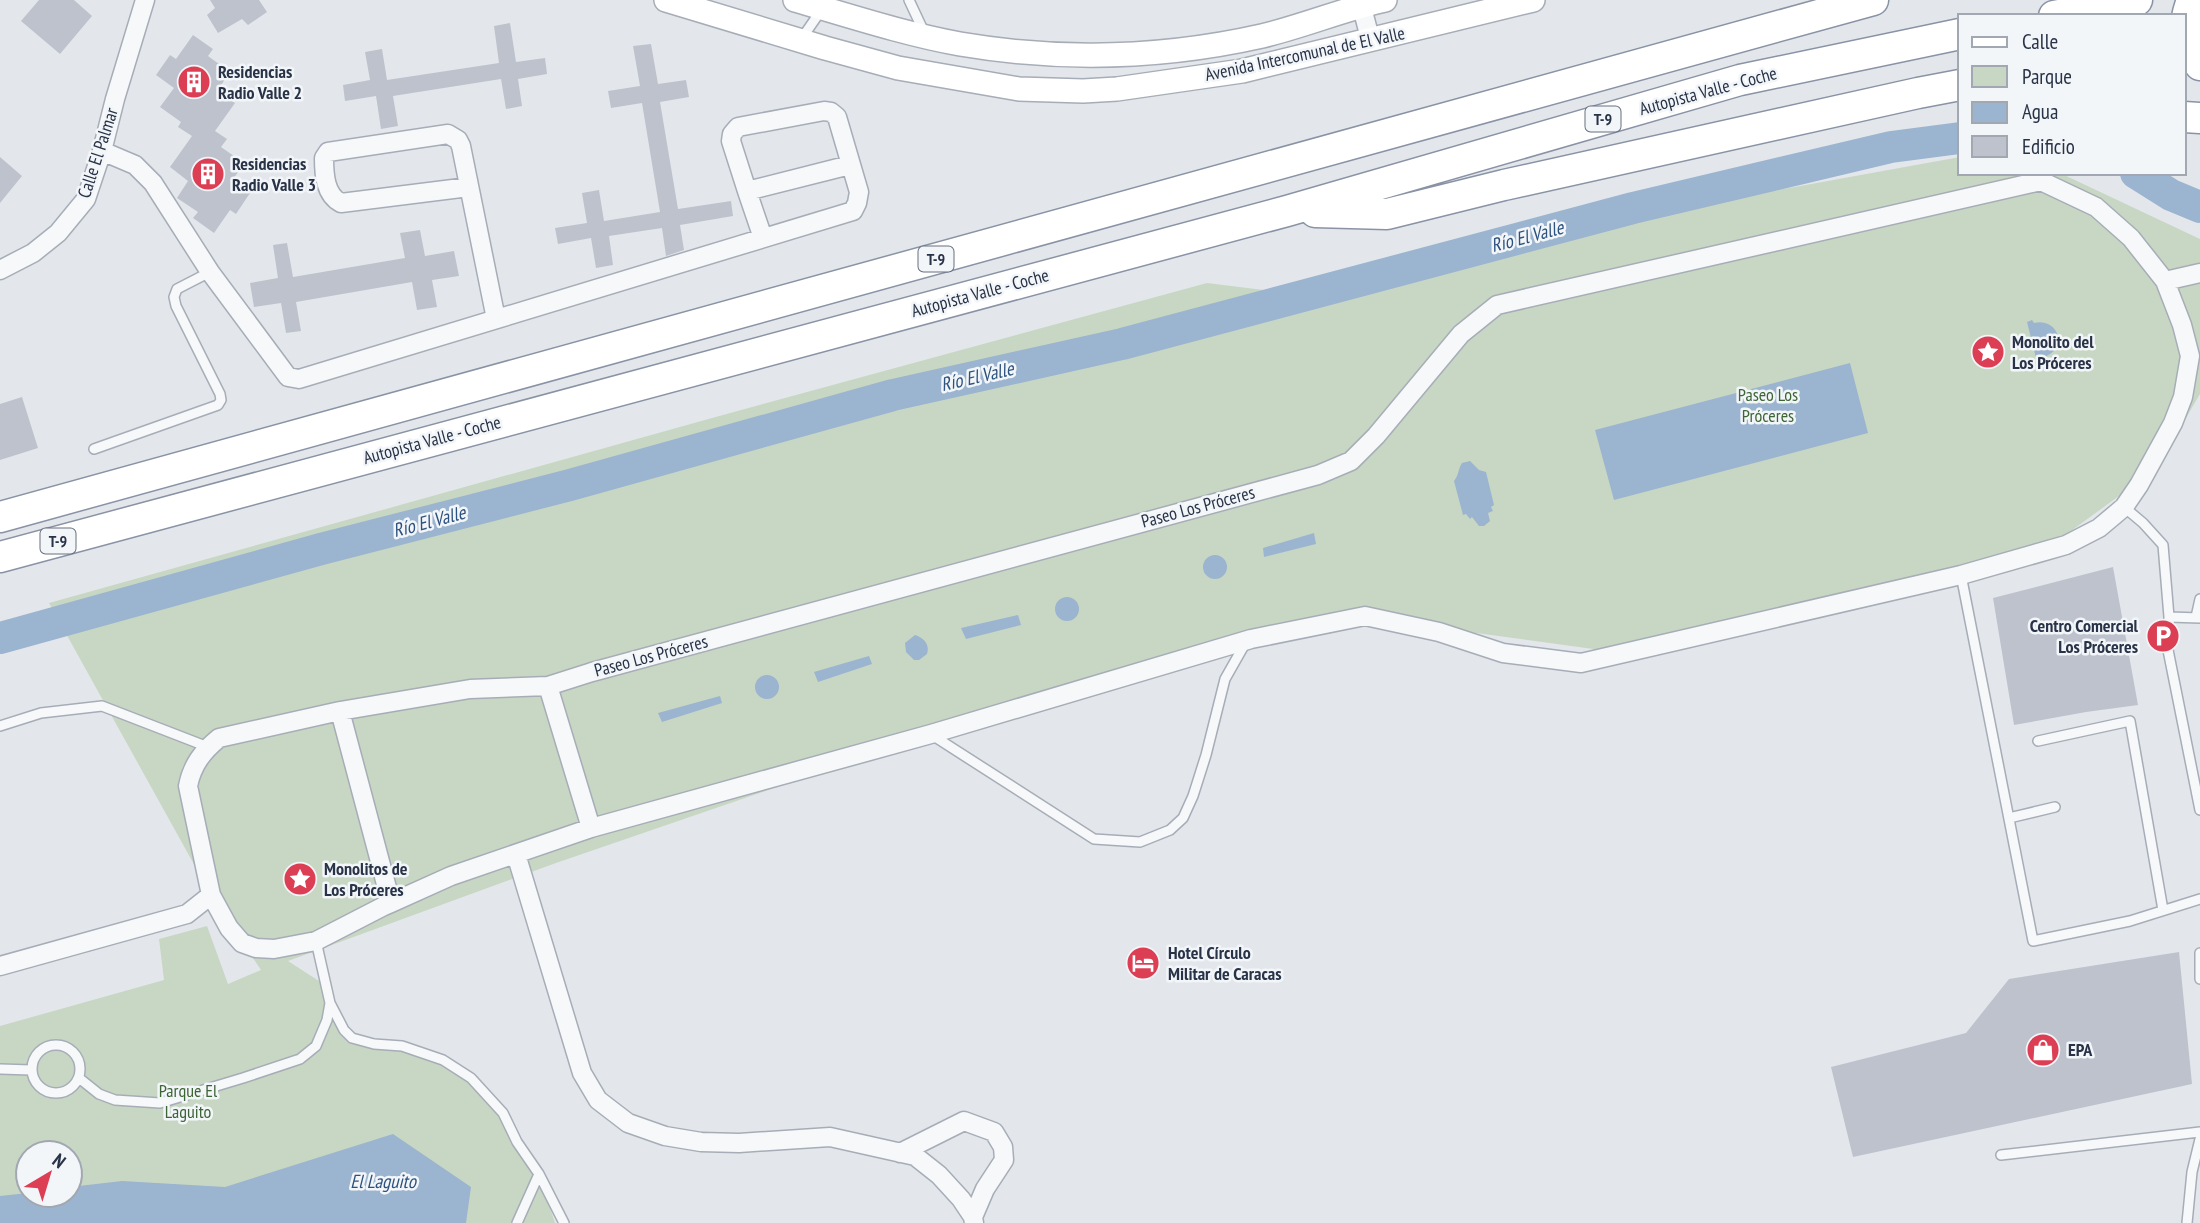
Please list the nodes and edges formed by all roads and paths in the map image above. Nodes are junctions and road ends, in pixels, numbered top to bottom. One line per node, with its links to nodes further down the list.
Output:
1 (145, 0): 22 (street, Calle El Palmar)
2 (666, 0): 12 (main road, Avenida Intercomunal de El Valle)
3 (795, 0): 11 (main road, Avenida Intercomunal de El Valle)
4 (909, 0): 17 (lane)
5 (1385, 0): 10 (main road, Avenida Intercomunal de El Valle)
6 (1533, 0): 18 (main road, Avenida Intercomunal de El Valle)
7 (1873, 0): 36 (highway, T-9)
8 (2137, 0): 13 (highway)
9 (2192, 0): 14 (highway)
10 (1361, 3): 17 (main road, Avenida Intercomunal de El Valle); 18 (street)
11 (826, 4): 17 (main road, Avenida Intercomunal de El Valle); 19 (lane)
12 (720, 9): 19 (main road, Avenida Intercomunal de El Valle)
13 (2064, 14)
14 (2186, 22)
15 (1958, 34): 26 (highway, Autopista Valle - Coche / T-9)
16 (2186, 35): 20 (highway)
17 (926, 37)
18 (1370, 38): 19 (main road, Avenida Intercomunal de El Valle)
19 (800, 41)
20 (2200, 65)
21 (1958, 85): 26 (highway)
22 (103, 151): 28 (street, Calle El Palmar); 29 (street)
23 (850, 166): 25 (street); 25 (street); 27 (street)
24 (469, 187): 24 (street); 32 (street)
25 (747, 191): 27 (street)
26 (1287, 211): 37 (highway, Autopista Valle - Coche / T-9)
27 (763, 238): 32 (street)
28 (0, 270)
29 (210, 272): 32 (street); 34 (lane)
30 (2200, 273): 31 (street)
31 (2165, 281): 33 (street, Paseo Los Próceres); 43 (street, Paseo Los Próceres)
32 (496, 319)
33 (2195, 354): 35 (street, Paseo Los Próceres)
34 (94, 449)
35 (2124, 507): 38 (street, Paseo Los Próceres); 40 (lane)
36 (0, 517)
37 (0, 557)
38 (1961, 575): 42 (street, Paseo Los Próceres); 51 (lane)
39 (2200, 599): 41 (lane)
40 (2169, 617): 41 (lane); 50 (lane)
41 (2198, 618)
42 (1247, 640): 46 (street, Paseo Los Próceres); 46 (lane)
43 (548, 686): 44 (street, Paseo Los Próceres); 52 (street)
44 (340, 711): 48 (street, Paseo Los Próceres); 56 (street)
45 (0, 726): 48 (lane)
46 (931, 734): 52 (street, Paseo Los Próceres)
47 (2038, 741): 57 (lane)
48 (208, 747): 54 (street, Paseo Los Próceres)
49 (2056, 807): 51 (lane)
50 (2200, 810)
51 (2009, 818): 57 (lane)
52 (591, 828): 53 (street, Paseo Los Próceres)
53 (516, 854): 56 (street, Paseo Los Próceres); 68 (street)
54 (211, 895): 58 (street, Paseo Los Próceres); 60 (street)
55 (2200, 900): 57 (lane)
56 (391, 903): 58 (street, Paseo Los Próceres)
57 (2163, 910)
58 (316, 941): 62 (lane)
59 (2200, 953): 61 (lane)
60 (0, 966)
61 (2200, 979)
62 (330, 1003): 65 (lane); 70 (lane)
63 (0, 1069): 64 (lane)
64 (31, 1070): 65 (lane); 65 (lane)
65 (79, 1078)
66 (2200, 1132): 69 (lane)
67 (2200, 1139): 74 (lane)
68 (900, 1153): 71 (street); 71 (street)
69 (2001, 1155)
70 (539, 1174): 72 (lane); 73 (lane)
71 (973, 1220)
72 (517, 1223)
73 (564, 1223)
74 (2188, 1223)

